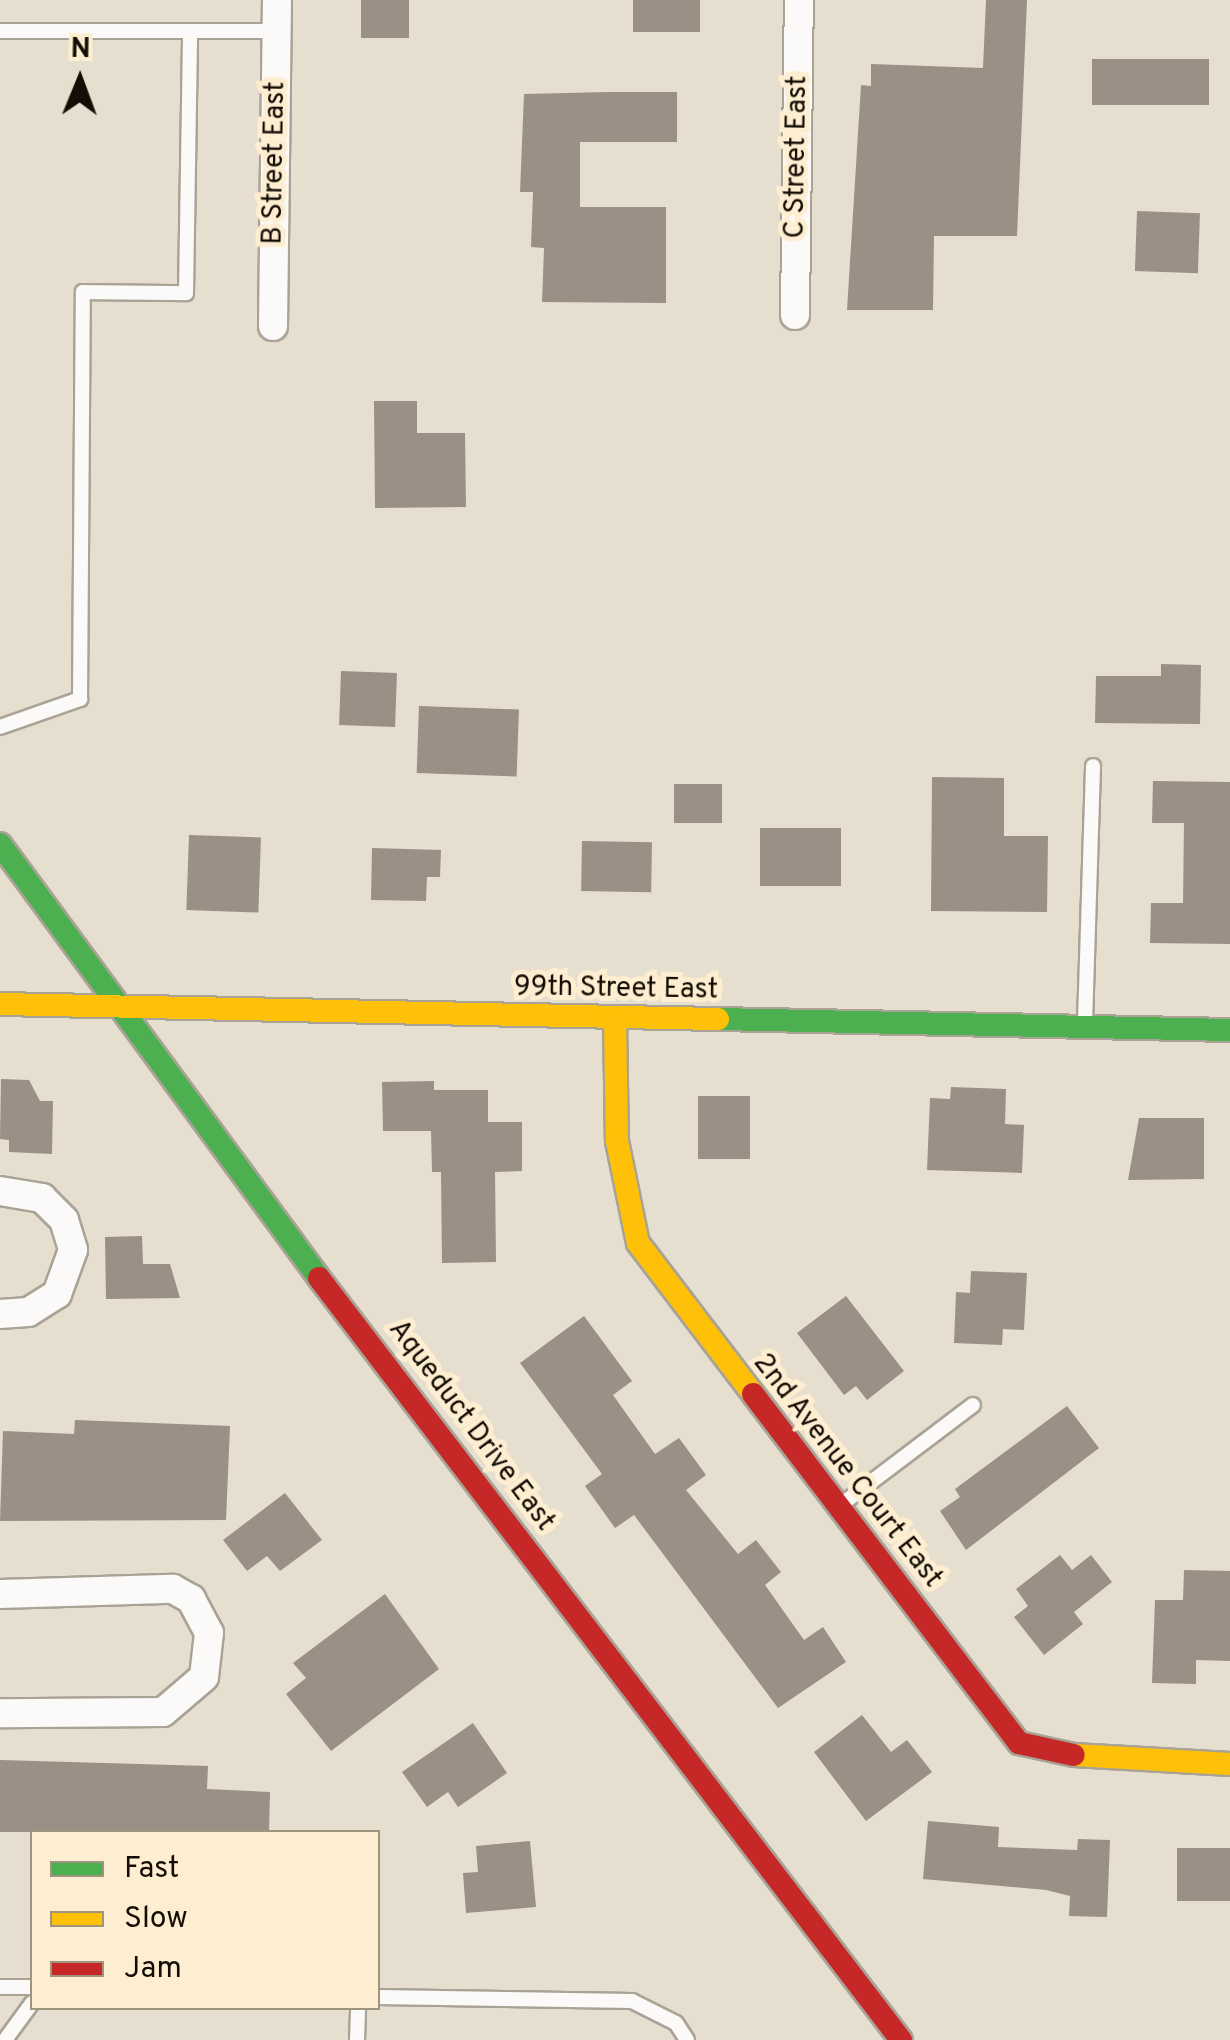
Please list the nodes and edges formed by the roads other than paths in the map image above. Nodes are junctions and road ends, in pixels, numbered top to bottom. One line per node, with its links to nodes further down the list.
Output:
1 (277, 0): 3 (street, B Street East)
2 (798, 0): 6 (street, C Street East)
3 (277, 30): 5 (lane); 7 (street, B Street East)
4 (0, 31): 5 (lane)
5 (190, 31): 8 (lane)
6 (795, 314)
7 (272, 326)
8 (0, 727)
9 (1093, 766): 14 (lane)
10 (0, 844): 12 (street, Aqueduct Drive East)
11 (0, 1004): 12 (street, 99th Street East)
12 (113, 1006): 13 (street, 99th Street East); 28 (street, Aqueduct Drive East)
13 (615, 1019): 14 (street, 99th Street East); 19 (street, 2nd Avenue Court East)
14 (1085, 1028): 15 (street, 99th Street East)
15 (1230, 1030)
16 (0, 1191): 17 (street)
17 (0, 1314)
18 (973, 1406): 19 (lane)
19 (838, 1508): 22 (street, 2nd Avenue Court East)
20 (0, 1594): 21 (street)
21 (0, 1713)
22 (1230, 1764)
23 (0, 1987): 24 (lane)
24 (30, 1987)
25 (380, 1997): 31 (lane)
26 (30, 2006): 29 (lane)
27 (358, 2010): 30 (lane)
28 (891, 2037)
29 (5, 2040)
30 (357, 2040)
31 (688, 2040)

